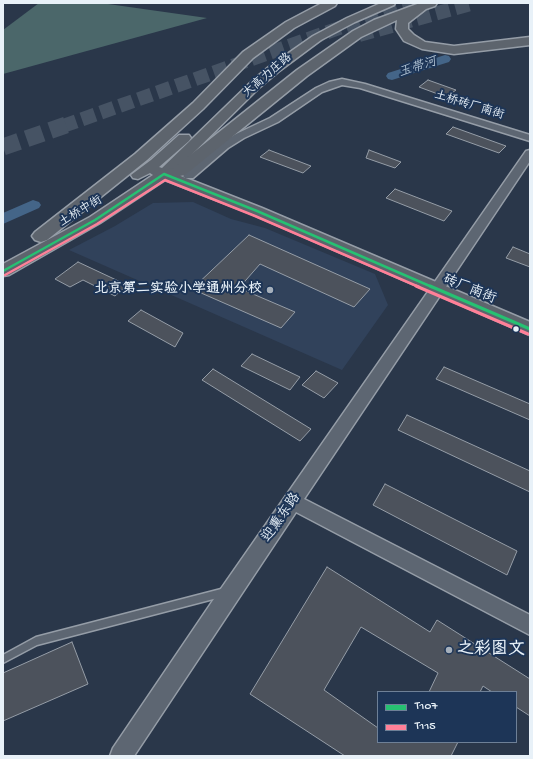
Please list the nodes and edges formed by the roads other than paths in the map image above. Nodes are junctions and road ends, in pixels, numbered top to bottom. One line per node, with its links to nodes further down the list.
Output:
1 (331, 3): 8 (highway)
2 (377, 3): 8 (main road, 大高力庄路)
3 (390, 3): 8 (main road, 大高力庄路)
4 (432, 3): 5 (highway); 8 (highway)
5 (530, 41)
6 (530, 138): 8 (street, 土桥砖厂南街)
7 (530, 153): 11 (street, 迎熏东路)
8 (160, 168): 9 (main road, 土桥中街); 10 (main road); 11 (main road, 砖厂南街); 11 (main road, 砖厂南街)
9 (3, 256)
10 (3, 271)
11 (441, 285): 12 (main road, 砖厂南街); 13 (main road, 砖厂南街); 14 (street, 迎熏东路)
12 (530, 316)
13 (530, 329)
14 (293, 502): 15 (street, 迎熏东路); 16 (street)
15 (231, 591): 17 (lane); 18 (street, 迎熏东路)
16 (530, 625)
17 (3, 659)
18 (121, 756)

